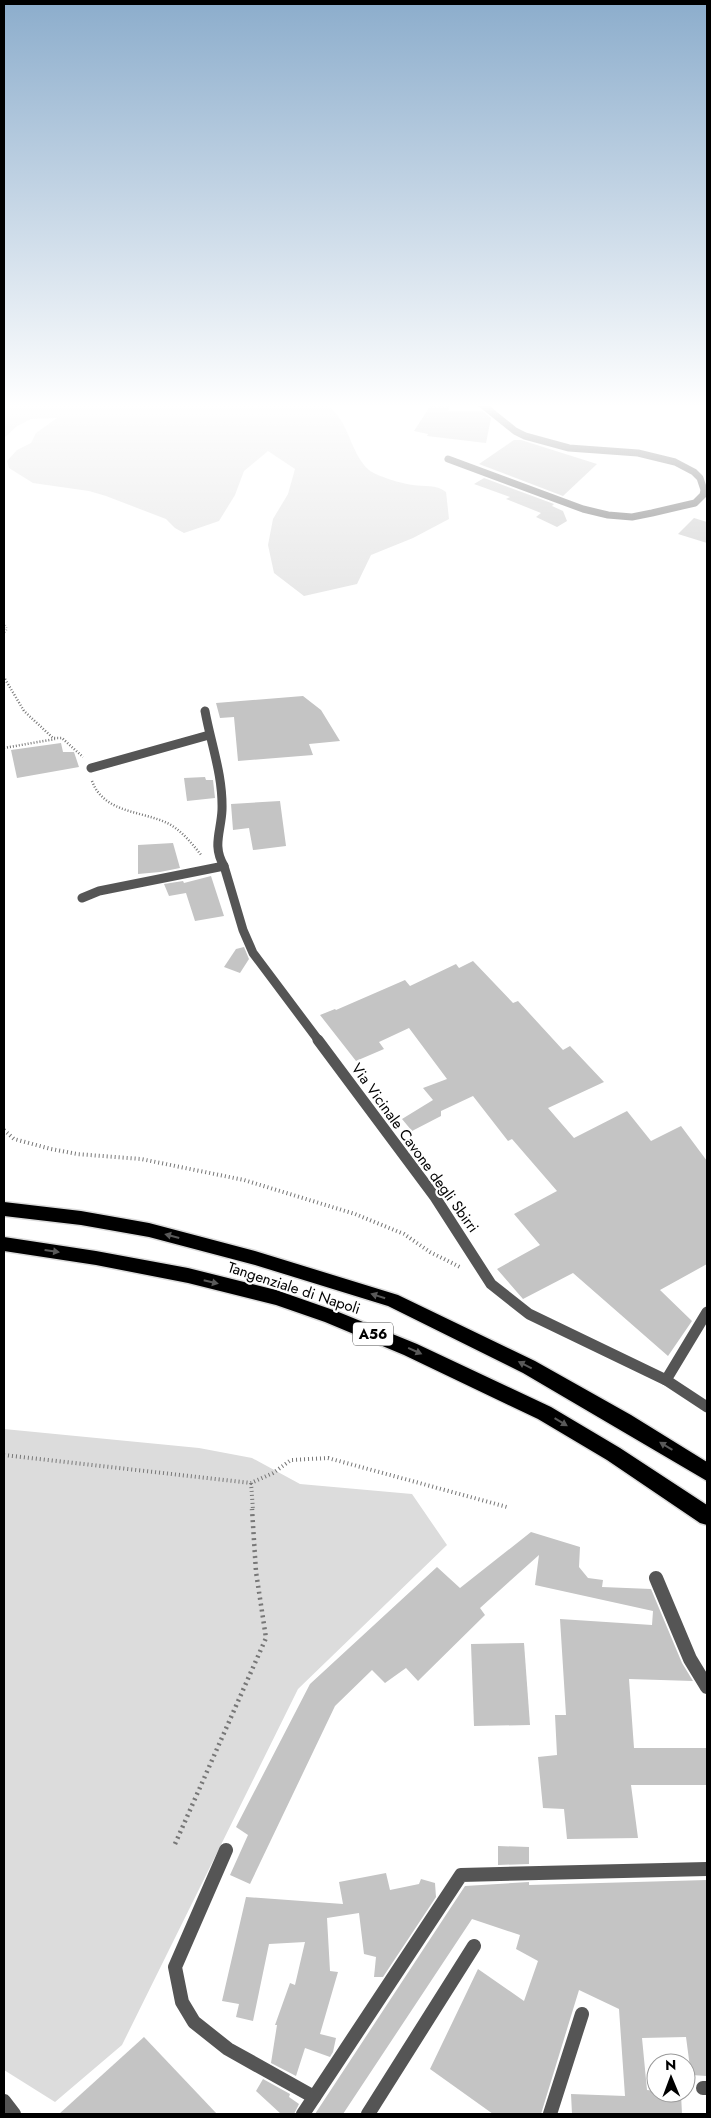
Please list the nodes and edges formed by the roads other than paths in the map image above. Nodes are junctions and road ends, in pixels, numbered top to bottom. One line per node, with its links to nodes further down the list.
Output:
1 (561, 501): 2 (street)
2 (697, 501)
3 (205, 711): 4 (street, Via Vicinale Cavone degli Sbirri)
4 (209, 735): 5 (street); 6 (street, Via Vicinale Cavone degli Sbirri)
5 (91, 768)
6 (224, 866): 7 (street); 11 (street, Via Vicinale Cavone degli Sbirri)
7 (82, 898)
8 (4, 1209): 13 (highway, Tangenziale di Napoli / A56, one-way to 8)
9 (4, 1244): 14 (highway, Tangenziale di Napoli / A56, one-way to 14)
10 (707, 1312): 11 (street)
11 (666, 1380): 12 (street, Via Vicinale Cavone degli Sbirri)
12 (707, 1407)
13 (707, 1472)
14 (707, 1516)
15 (656, 1578): 16 (street)
16 (707, 1687)
17 (226, 1850): 21 (street)
18 (707, 1869): 21 (street)
19 (474, 1946): 25 (street)
20 (582, 2014): 26 (street)
21 (314, 2097): 24 (street)
22 (4, 2101): 23 (street)
23 (14, 2114)
24 (304, 2114)
25 (368, 2114)
26 (550, 2114)

